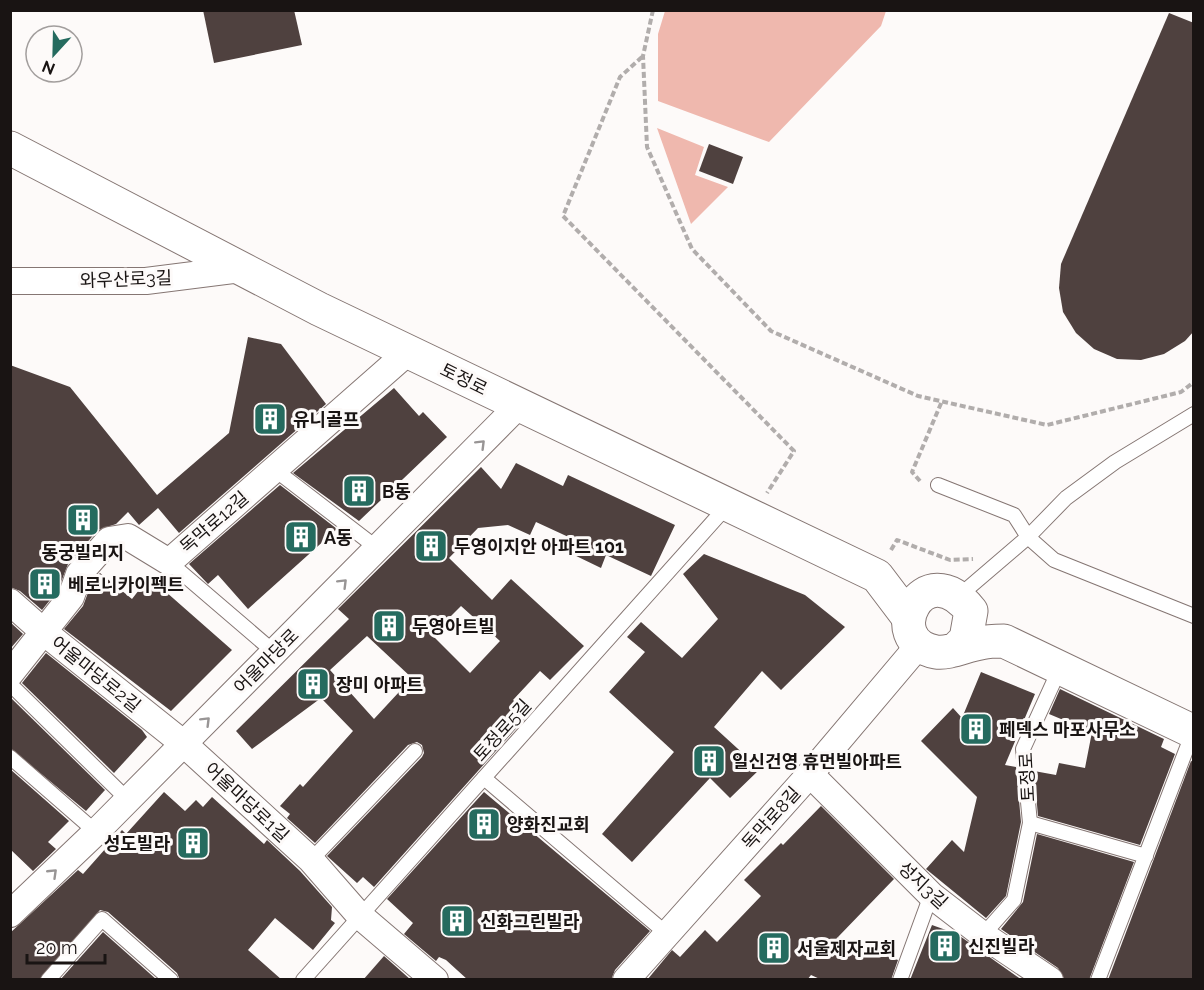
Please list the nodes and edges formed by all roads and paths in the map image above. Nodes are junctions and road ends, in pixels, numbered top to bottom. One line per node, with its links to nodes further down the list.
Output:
1 (653, 10): 2 (path)
2 (643, 56): 8 (path); 13 (path)
3 (10, 148): 4 (street, 토정로)
4 (241, 269): 5 (street, 와우산로3길); 6 (street, 토정로)
5 (10, 281)
6 (408, 352): 9 (street, 토정로); 11 (street, 독막로12길)
7 (1194, 382): 8 (path)
8 (942, 401): 12 (path)
9 (519, 405): 13 (street, 토정로); 15 (street, 어울마당로, one-way to 9)
10 (1194, 414): 14 (lane)
11 (274, 469): 15 (lane); 17 (street, 독막로12길)
12 (933, 487): 14 (lane)
13 (740, 511): 18 (street, 토정로); 35 (lane, 토정로5길)
14 (1028, 537): 19 (lane); 21 (lane)
15 (377, 548): 26 (street, 어울마당로, one-way to 15)
16 (982, 558): 18 (path)
17 (169, 562): 23 (street, 독막로12길); 26 (lane)
18 (877, 576): 19 (street); 22 (street, 토정로)
19 (954, 599): 22 (street); 24 (street); 25 (street)
20 (10, 602): 23 (street, 어울마당로2길)
21 (1194, 616)
22 (913, 631): 25 (street); 34 (street, 독막로8길)
23 (45, 633): 28 (street, 독막로12길); 31 (street, 어울마당로2길)
24 (1004, 641): 25 (street); 27 (street)
25 (957, 648)
26 (274, 652): 31 (street, 어울마당로, one-way to 26)
27 (1060, 666): 30 (street); 37 (lane, 토정로)
28 (10, 674)
29 (10, 684): 36 (lane)
30 (1193, 732): 39 (lane)
31 (184, 744): 36 (street, 어울마당로); 40 (street, 어울마당로1길)
32 (415, 751): 40 (lane)
33 (10, 757): 38 (lane)
34 (810, 774): 41 (street, 성지3길); 44 (street, 독막로8길)
35 (484, 778): 43 (lane, 토정로5길); 44 (lane)
36 (128, 800): 38 (street, 어울마당로)
37 (1030, 823): 39 (lane, 토정로); 45 (lane, 토정로)
38 (96, 832): 42 (street, 어울마당로, one-way to 38)
39 (1146, 856): 53 (lane)
40 (311, 860): 43 (street, 어울마당로1길)
41 (931, 895): 45 (street, 성지3길); 51 (lane)
42 (10, 914)
43 (359, 915): 48 (lane, 토정로5길); 49 (street, 어울마당로1길)
44 (667, 934): 50 (street, 독막로8길)
45 (983, 935): 52 (street, 성지3길)
46 (48, 980): 47 (lane)
47 (171, 980)
48 (303, 980)
49 (435, 980)
50 (626, 980)
51 (900, 980)
52 (1050, 980)
53 (1098, 980)

